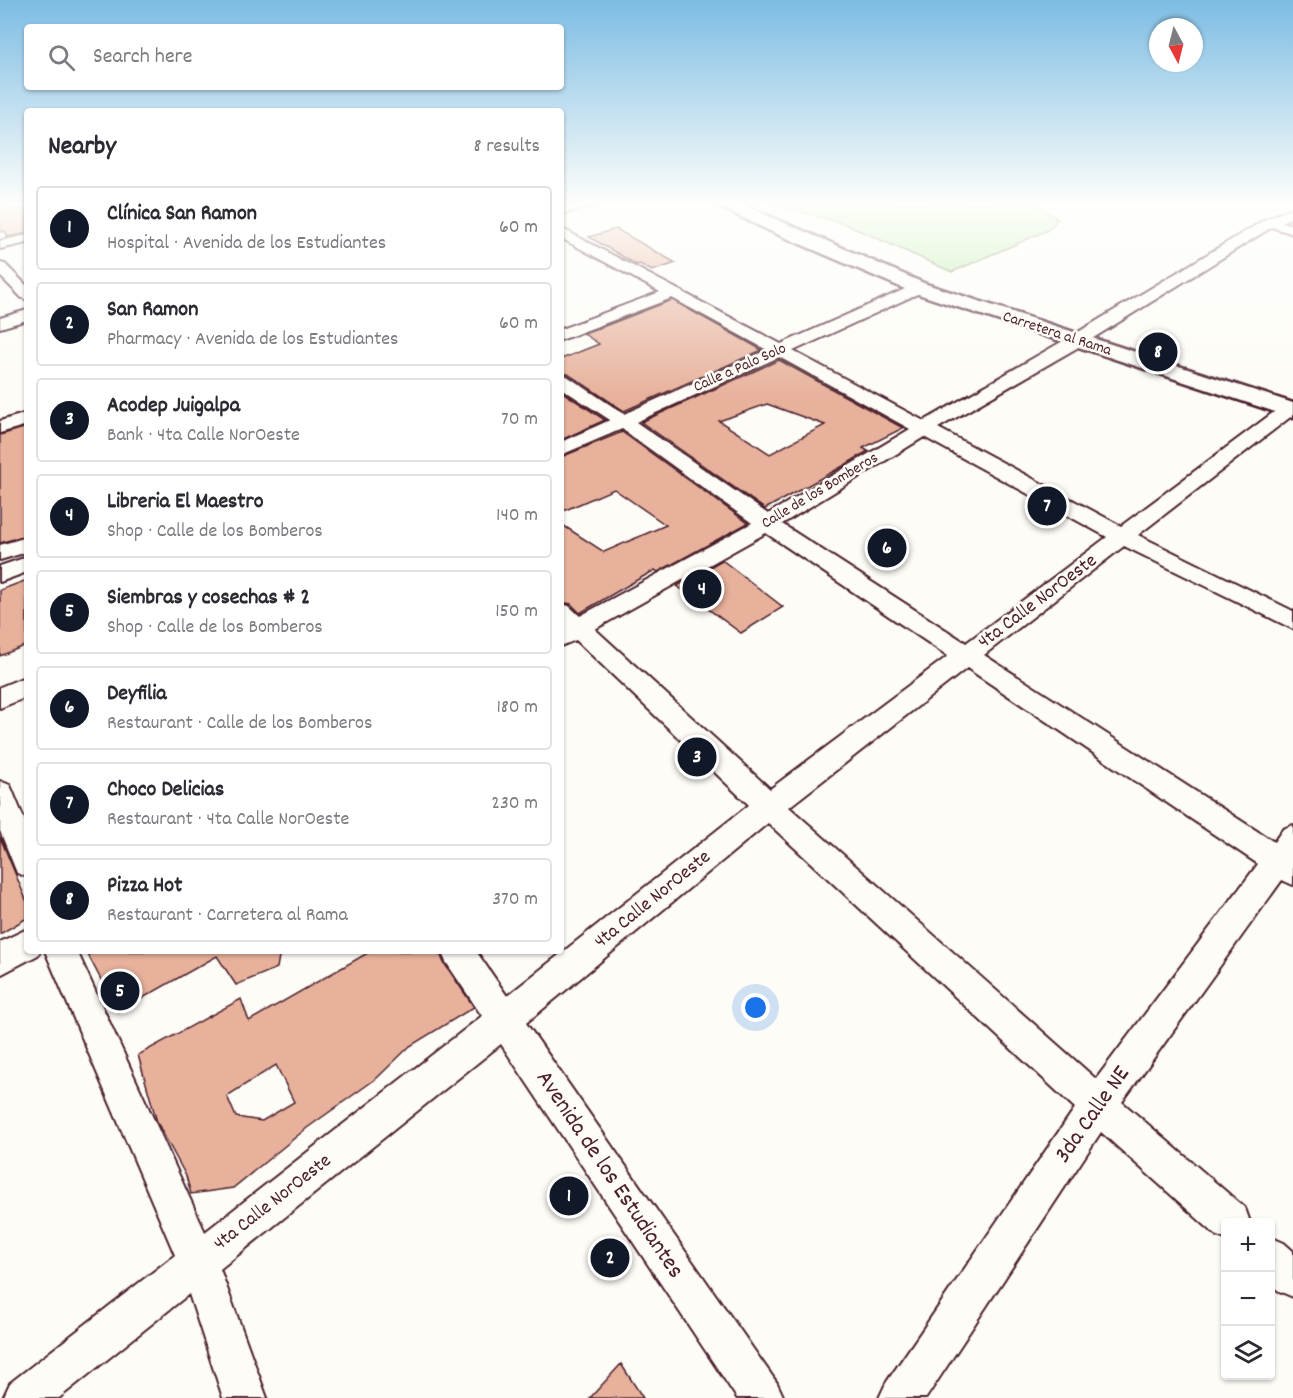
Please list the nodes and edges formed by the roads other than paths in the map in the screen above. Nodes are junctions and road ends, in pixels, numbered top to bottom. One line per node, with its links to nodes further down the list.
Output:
1 (1, 268): 6 (street)
2 (623, 268): 7 (street)
3 (873, 268): 5 (highway, Carretera al Rama)
4 (1196, 268): 11 (street, Calle de los Bomberos)
5 (919, 288): 11 (highway, Carretera al Rama); 12 (street, Calle a Palo Solo)
6 (24, 292)
7 (672, 293): 10 (street); 12 (street)
8 (24, 316): 9 (street)
9 (0, 323)
10 (564, 334)
11 (1077, 341): 14 (highway, Carretera al Rama); 18 (street, Calle de los Bomberos)
12 (780, 350): 16 (street, Calle a Palo Solo); 18 (street)
13 (564, 382): 16 (street)
14 (1290, 410): 21 (street, 4ta Calle NorOeste)
15 (24, 420): 17 (street)
16 (623, 421): 19 (street, Calle a Palo Solo); 20 (street)
17 (0, 427)
18 (925, 428): 20 (street, Calle de los Bomberos); 21 (street)
19 (564, 447)
20 (767, 524): 27 (street, Calle de los Bomberos); 28 (street)
21 (1124, 537): 26 (street); 28 (street, 4ta Calle NorOeste)
22 (24, 545): 23 (street)
23 (0, 554)
24 (24, 565): 25 (street)
25 (0, 574)
26 (1293, 621)
27 (566, 625): 32 (street)
28 (966, 657): 32 (street, 4ta Calle NorOeste); 34 (street)
29 (24, 687): 30 (street)
30 (0, 698)
31 (0, 794): 33 (street)
32 (769, 806): 39 (street, 4ta Calle NorOeste); 40 (street)
33 (24, 856)
34 (1288, 857): 40 (street, 3da Calle NE)
35 (24, 946): 38 (street)
36 (63, 954): 43 (street)
37 (459, 954): 39 (street, Avenida de los Estudiantes)
38 (0, 959)
39 (503, 1021): 43 (street, 4ta Calle NorOeste); 47 (street, Avenida de los Estudiantes)
40 (1098, 1105): 41 (street); 48 (street, 3da Calle NE)
41 (1226, 1218)
42 (1275, 1261): 44 (street)
43 (198, 1262): 45 (street, 4ta Calle NorOeste); 46 (street)
44 (1293, 1277)
45 (25, 1398)
46 (245, 1398)
47 (762, 1398)
48 (901, 1398)

